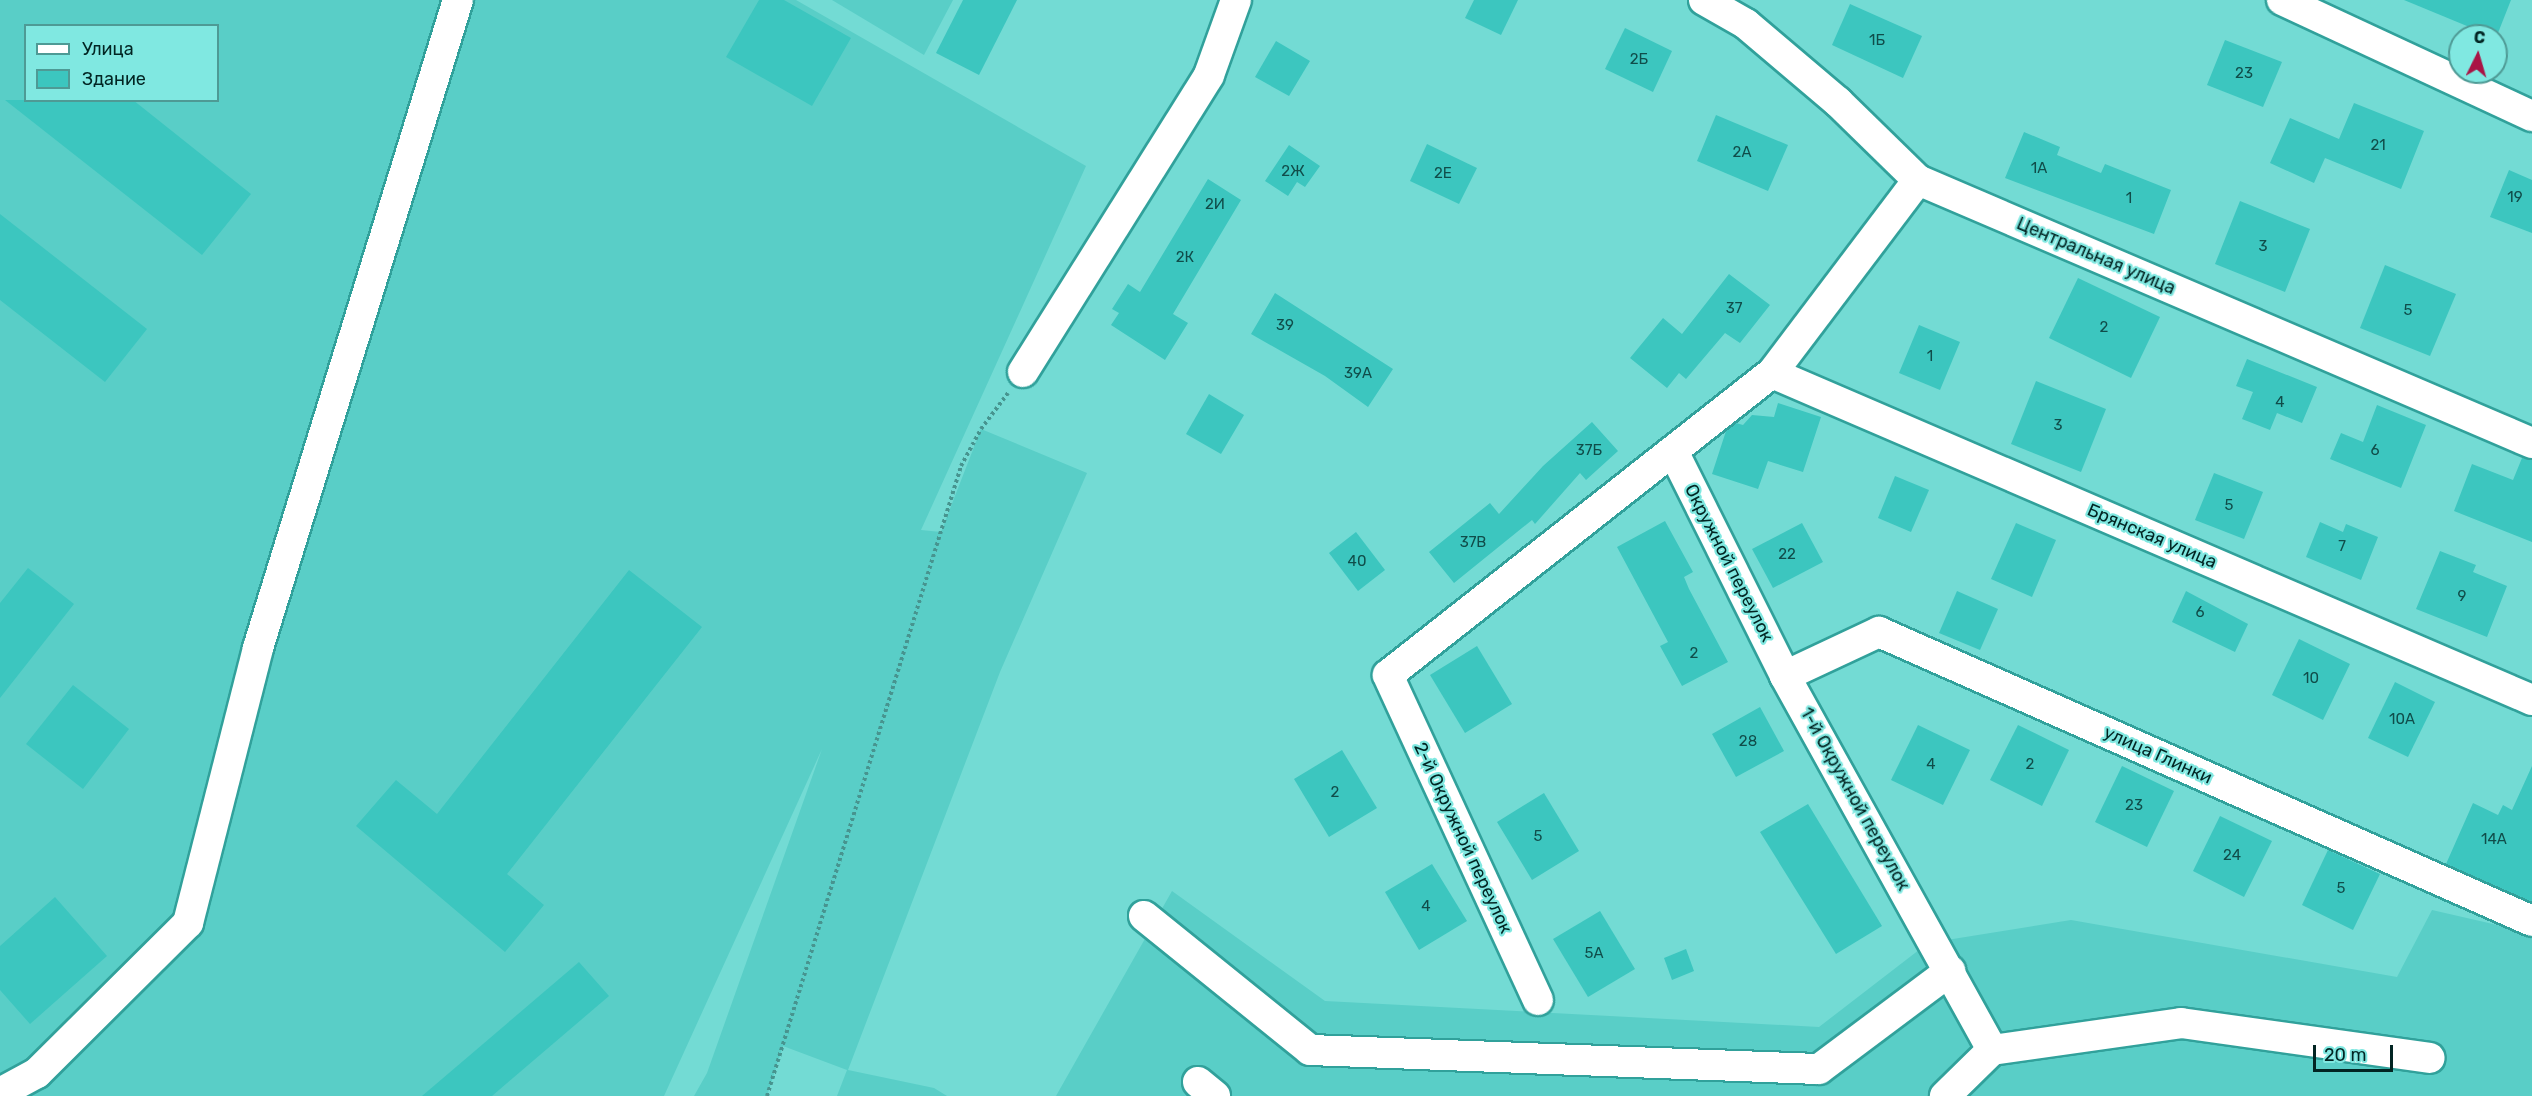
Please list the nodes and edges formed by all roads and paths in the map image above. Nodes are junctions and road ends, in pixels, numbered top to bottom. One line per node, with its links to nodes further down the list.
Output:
1 (458, 0): 19 (street)
2 (1236, 0): 7 (street)
3 (1704, 0): 6 (street, Центральная улица)
4 (2282, 0): 5 (street)
5 (2532, 116)
6 (1918, 180): 8 (street); 9 (street, Центральная улица)
7 (1023, 372): 20 (path)
8 (1772, 373): 10 (street); 12 (street, Брянская улица)
9 (2532, 443)
10 (1673, 451): 11 (street, Окружной переулок); 16 (street, 2-й Окружной переулок)
11 (1785, 676): 14 (street, улица Глинки); 15 (street, 1-й Окружной переулок)
12 (2532, 700)
13 (1144, 916): 15 (street)
14 (2532, 921)
15 (1950, 971): 17 (street, 1-й Окружной переулок)
16 (1538, 1000)
17 (1992, 1050): 18 (street); 21 (street)
18 (2430, 1058)
19 (0, 1093)
20 (767, 1096)
21 (1945, 1096)

